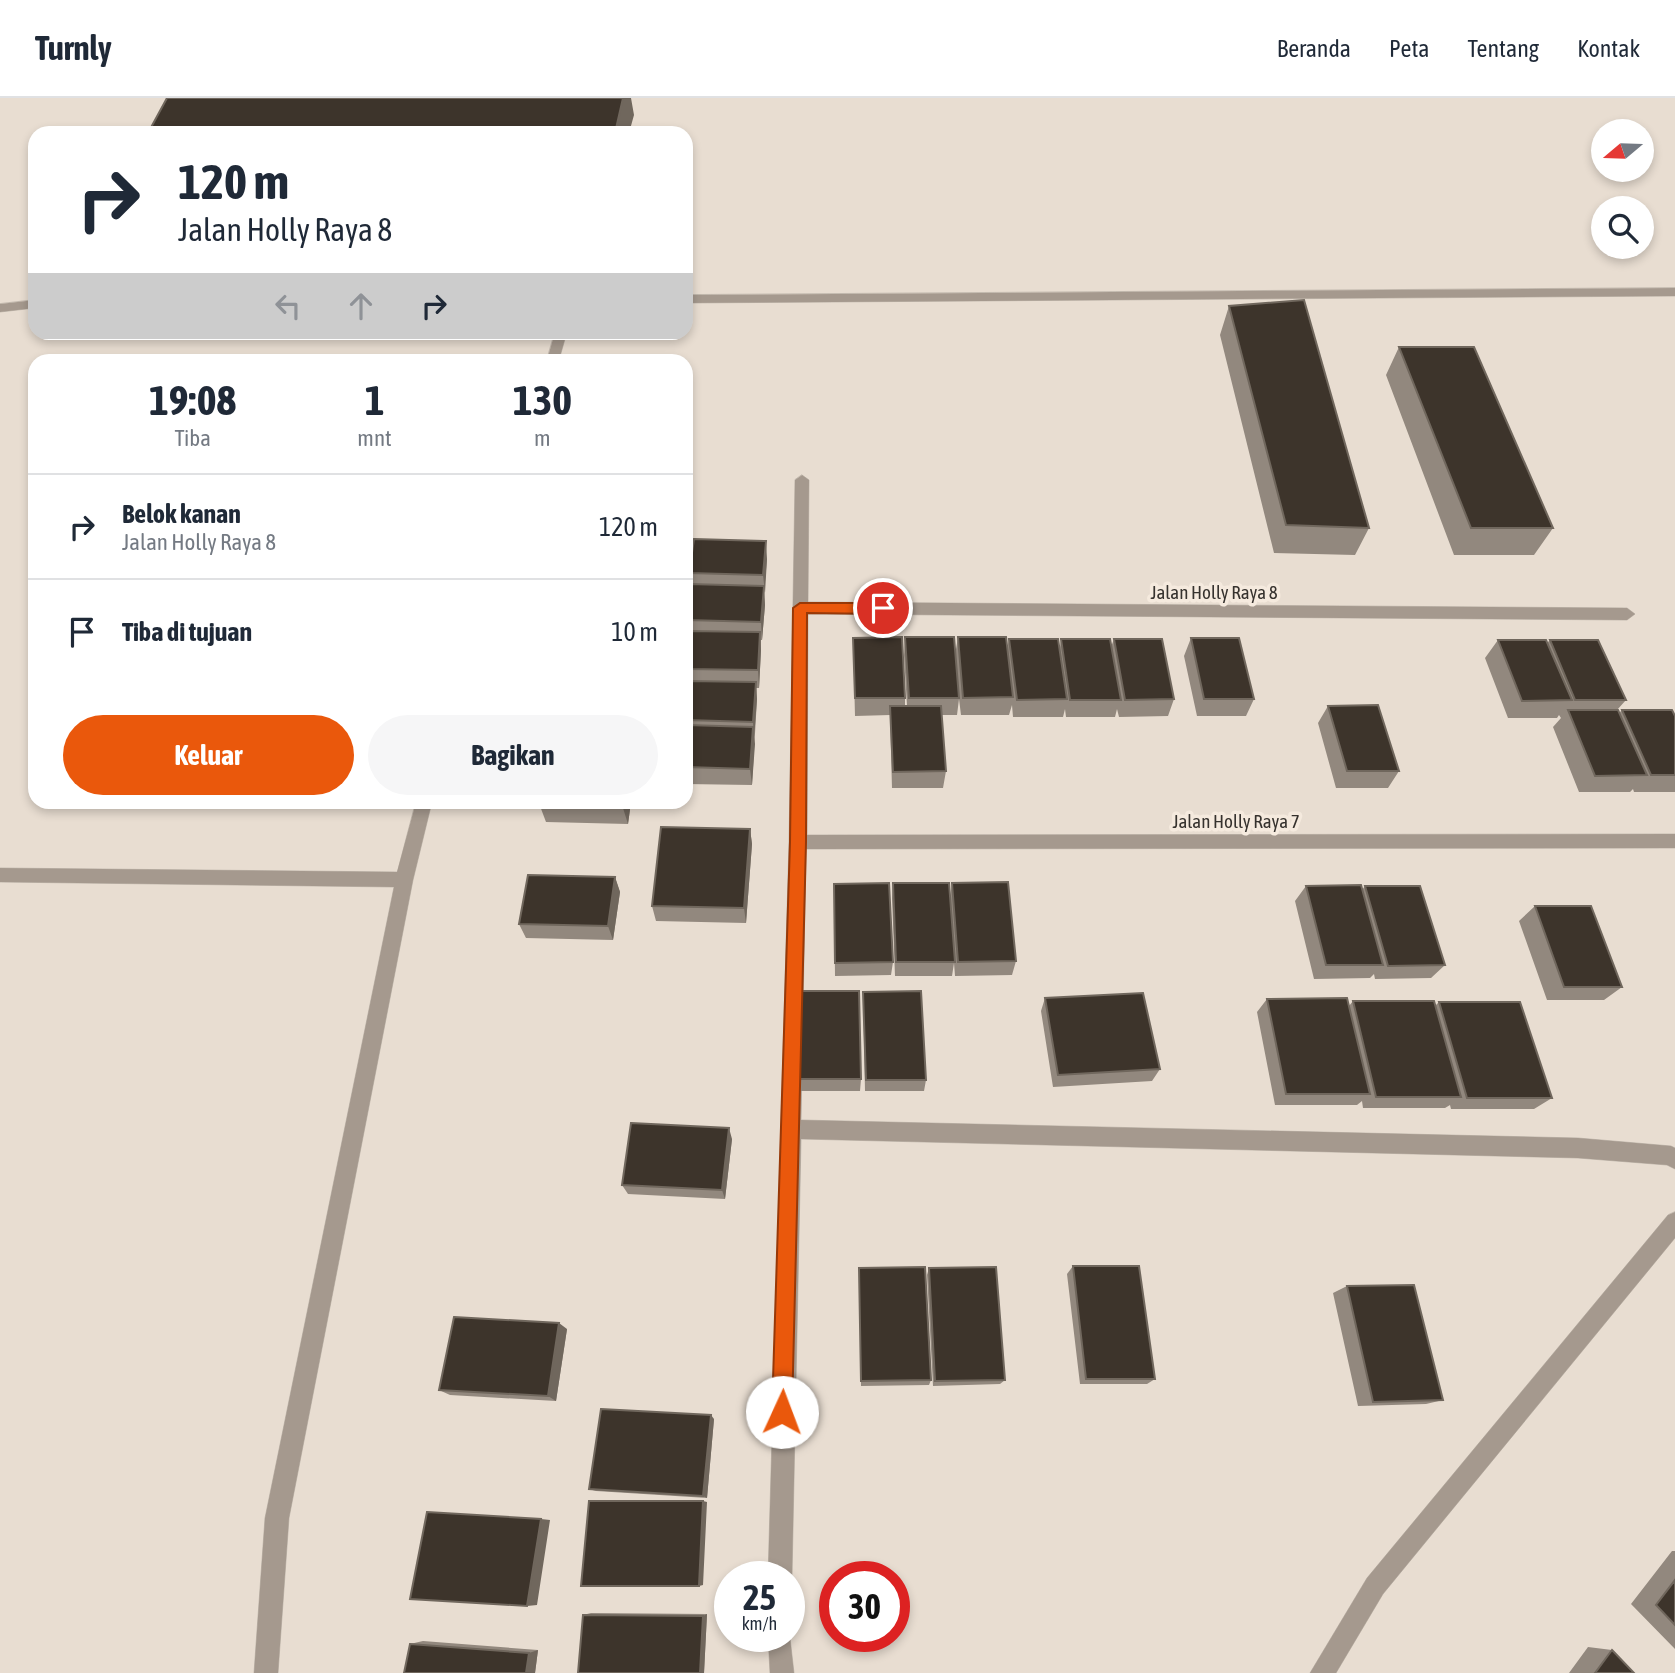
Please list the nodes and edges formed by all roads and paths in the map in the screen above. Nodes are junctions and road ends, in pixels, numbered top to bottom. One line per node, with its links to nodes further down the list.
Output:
1 (1675, 292): 2 (street)
2 (693, 299)
3 (28, 305): 4 (street)
4 (0, 308)
5 (802, 480): 6 (street)
6 (800, 608): 7 (street, Jalan Holly Raya 8); 10 (street)
7 (1628, 614)
8 (422, 809): 12 (street)
9 (1675, 841): 10 (street, Jalan Holly Raya 7)
10 (798, 842): 13 (street)
11 (0, 874): 12 (street)
12 (404, 880): 18 (street)
13 (790, 1129): 14 (street); 16 (street)
14 (1673, 1156)
15 (1675, 1222): 20 (street)
16 (780, 1561)
17 (781, 1652): 19 (street)
18 (266, 1673)
19 (782, 1673)
20 (1322, 1673)

